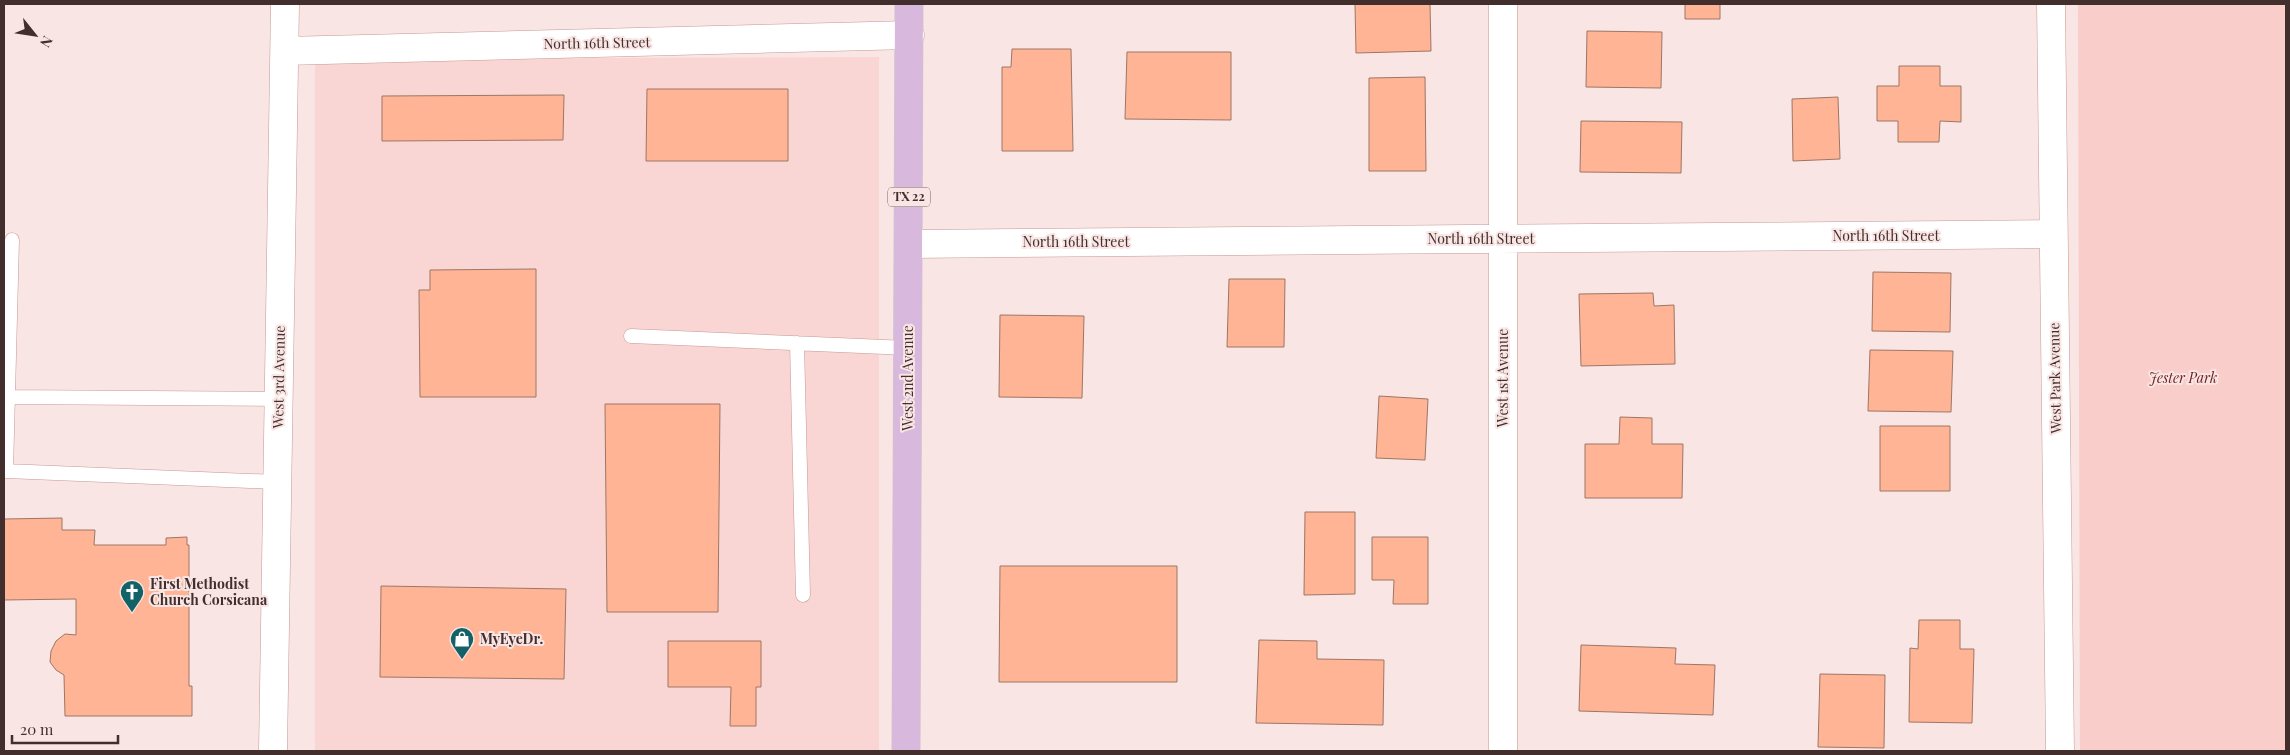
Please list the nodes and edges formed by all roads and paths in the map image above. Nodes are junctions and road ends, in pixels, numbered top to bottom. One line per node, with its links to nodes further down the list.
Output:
1 (285, 4): 6 (street, West 3rd Avenue)
2 (910, 4): 5 (main road, West 2nd Avenue / TX 22)
3 (1503, 4): 8 (street, West 1st Avenue)
4 (2052, 4): 7 (street, West Park Avenue)
5 (910, 35): 6 (street, North 16th Street); 10 (main road, West 2nd Avenue / TX 22)
6 (285, 51): 16 (street, West 3rd Avenue)
7 (2053, 234): 8 (street, North 16th Street); 22 (street, West Park Avenue)
8 (1503, 239): 10 (street, North 16th Street); 21 (street, West 1st Avenue)
9 (12, 240): 14 (lane)
10 (909, 244): 13 (main road, West 2nd Avenue / TX 22)
11 (631, 336): 12 (lane)
12 (797, 342): 13 (lane); 18 (lane)
13 (908, 348): 20 (main road, West 2nd Avenue / TX 22)
14 (6, 369): 15 (lane)
15 (6, 397): 16 (lane); 17 (lane)
16 (278, 400): 17 (street, West 3rd Avenue)
17 (278, 482): 19 (street, West 3rd Avenue)
18 (803, 594)
19 (273, 751)
20 (906, 751)
21 (1504, 751)
22 (2060, 751)

